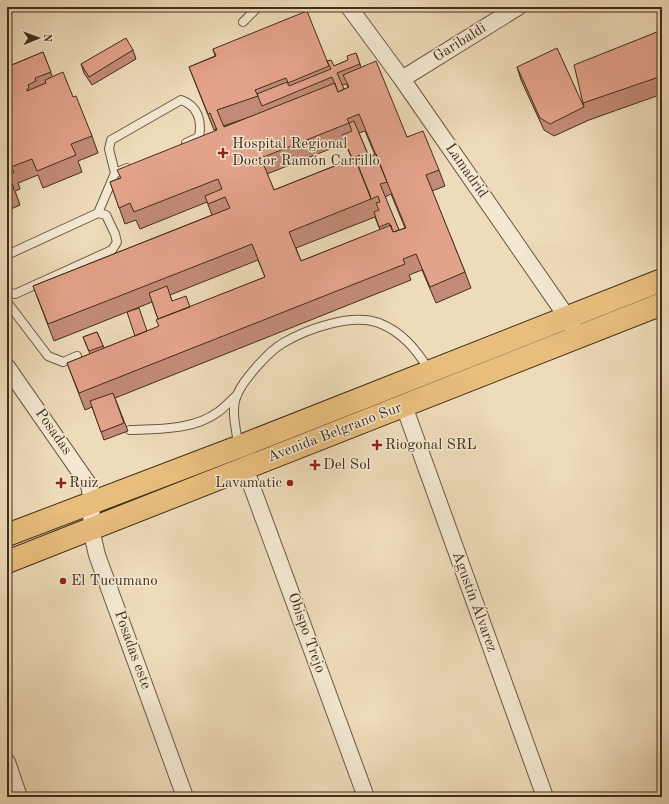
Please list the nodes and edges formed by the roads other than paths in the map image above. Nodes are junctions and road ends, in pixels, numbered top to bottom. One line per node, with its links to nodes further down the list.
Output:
1 (258, 7): 4 (lane)
2 (349, 7): 5 (street, Lamadrid)
3 (518, 7): 5 (street, Garibaldi)
4 (243, 22)
5 (402, 79): 15 (street, Lamadrid)
6 (178, 146): 8 (lane)
7 (136, 164): 8 (lane)
8 (115, 173): 9 (lane)
9 (98, 213): 10 (lane); 12 (lane)
10 (7, 255)
11 (662, 280): 15 (highway, Avenida Belgrano Sur)
12 (7, 292)
13 (7, 302): 17 (lane)
14 (662, 304): 16 (highway, Avenida Belgrano Sur)
15 (567, 317): 16 (street, Lamadrid); 19 (highway, Avenida Belgrano Sur)
16 (578, 338): 21 (highway, Avenida Belgrano Sur)
17 (77, 356)
18 (7, 366): 25 (street, Posadas)
19 (429, 370): 20 (lane); 23 (highway, Avenida Belgrano Sur)
20 (237, 395): 22 (lane); 23 (lane)
21 (404, 406): 24 (highway, Avenida Belgrano Sur); 33 (street, Agustín Álvarez)
22 (130, 430)
23 (238, 446): 25 (highway, Avenida Belgrano Sur)
24 (246, 468): 26 (highway, Avenida Belgrano Sur); 32 (street, Obispo Trejo)
25 (92, 501): 26 (street, Posadas este); 27 (highway, Avenida Belgrano Sur)
26 (91, 529): 28 (highway, Avenida Belgrano Sur); 31 (street, Posadas este)
27 (7, 534)
28 (7, 562)
29 (7, 762): 30 (street)
30 (19, 797)
31 (185, 797)
32 (366, 797)
33 (545, 797)

